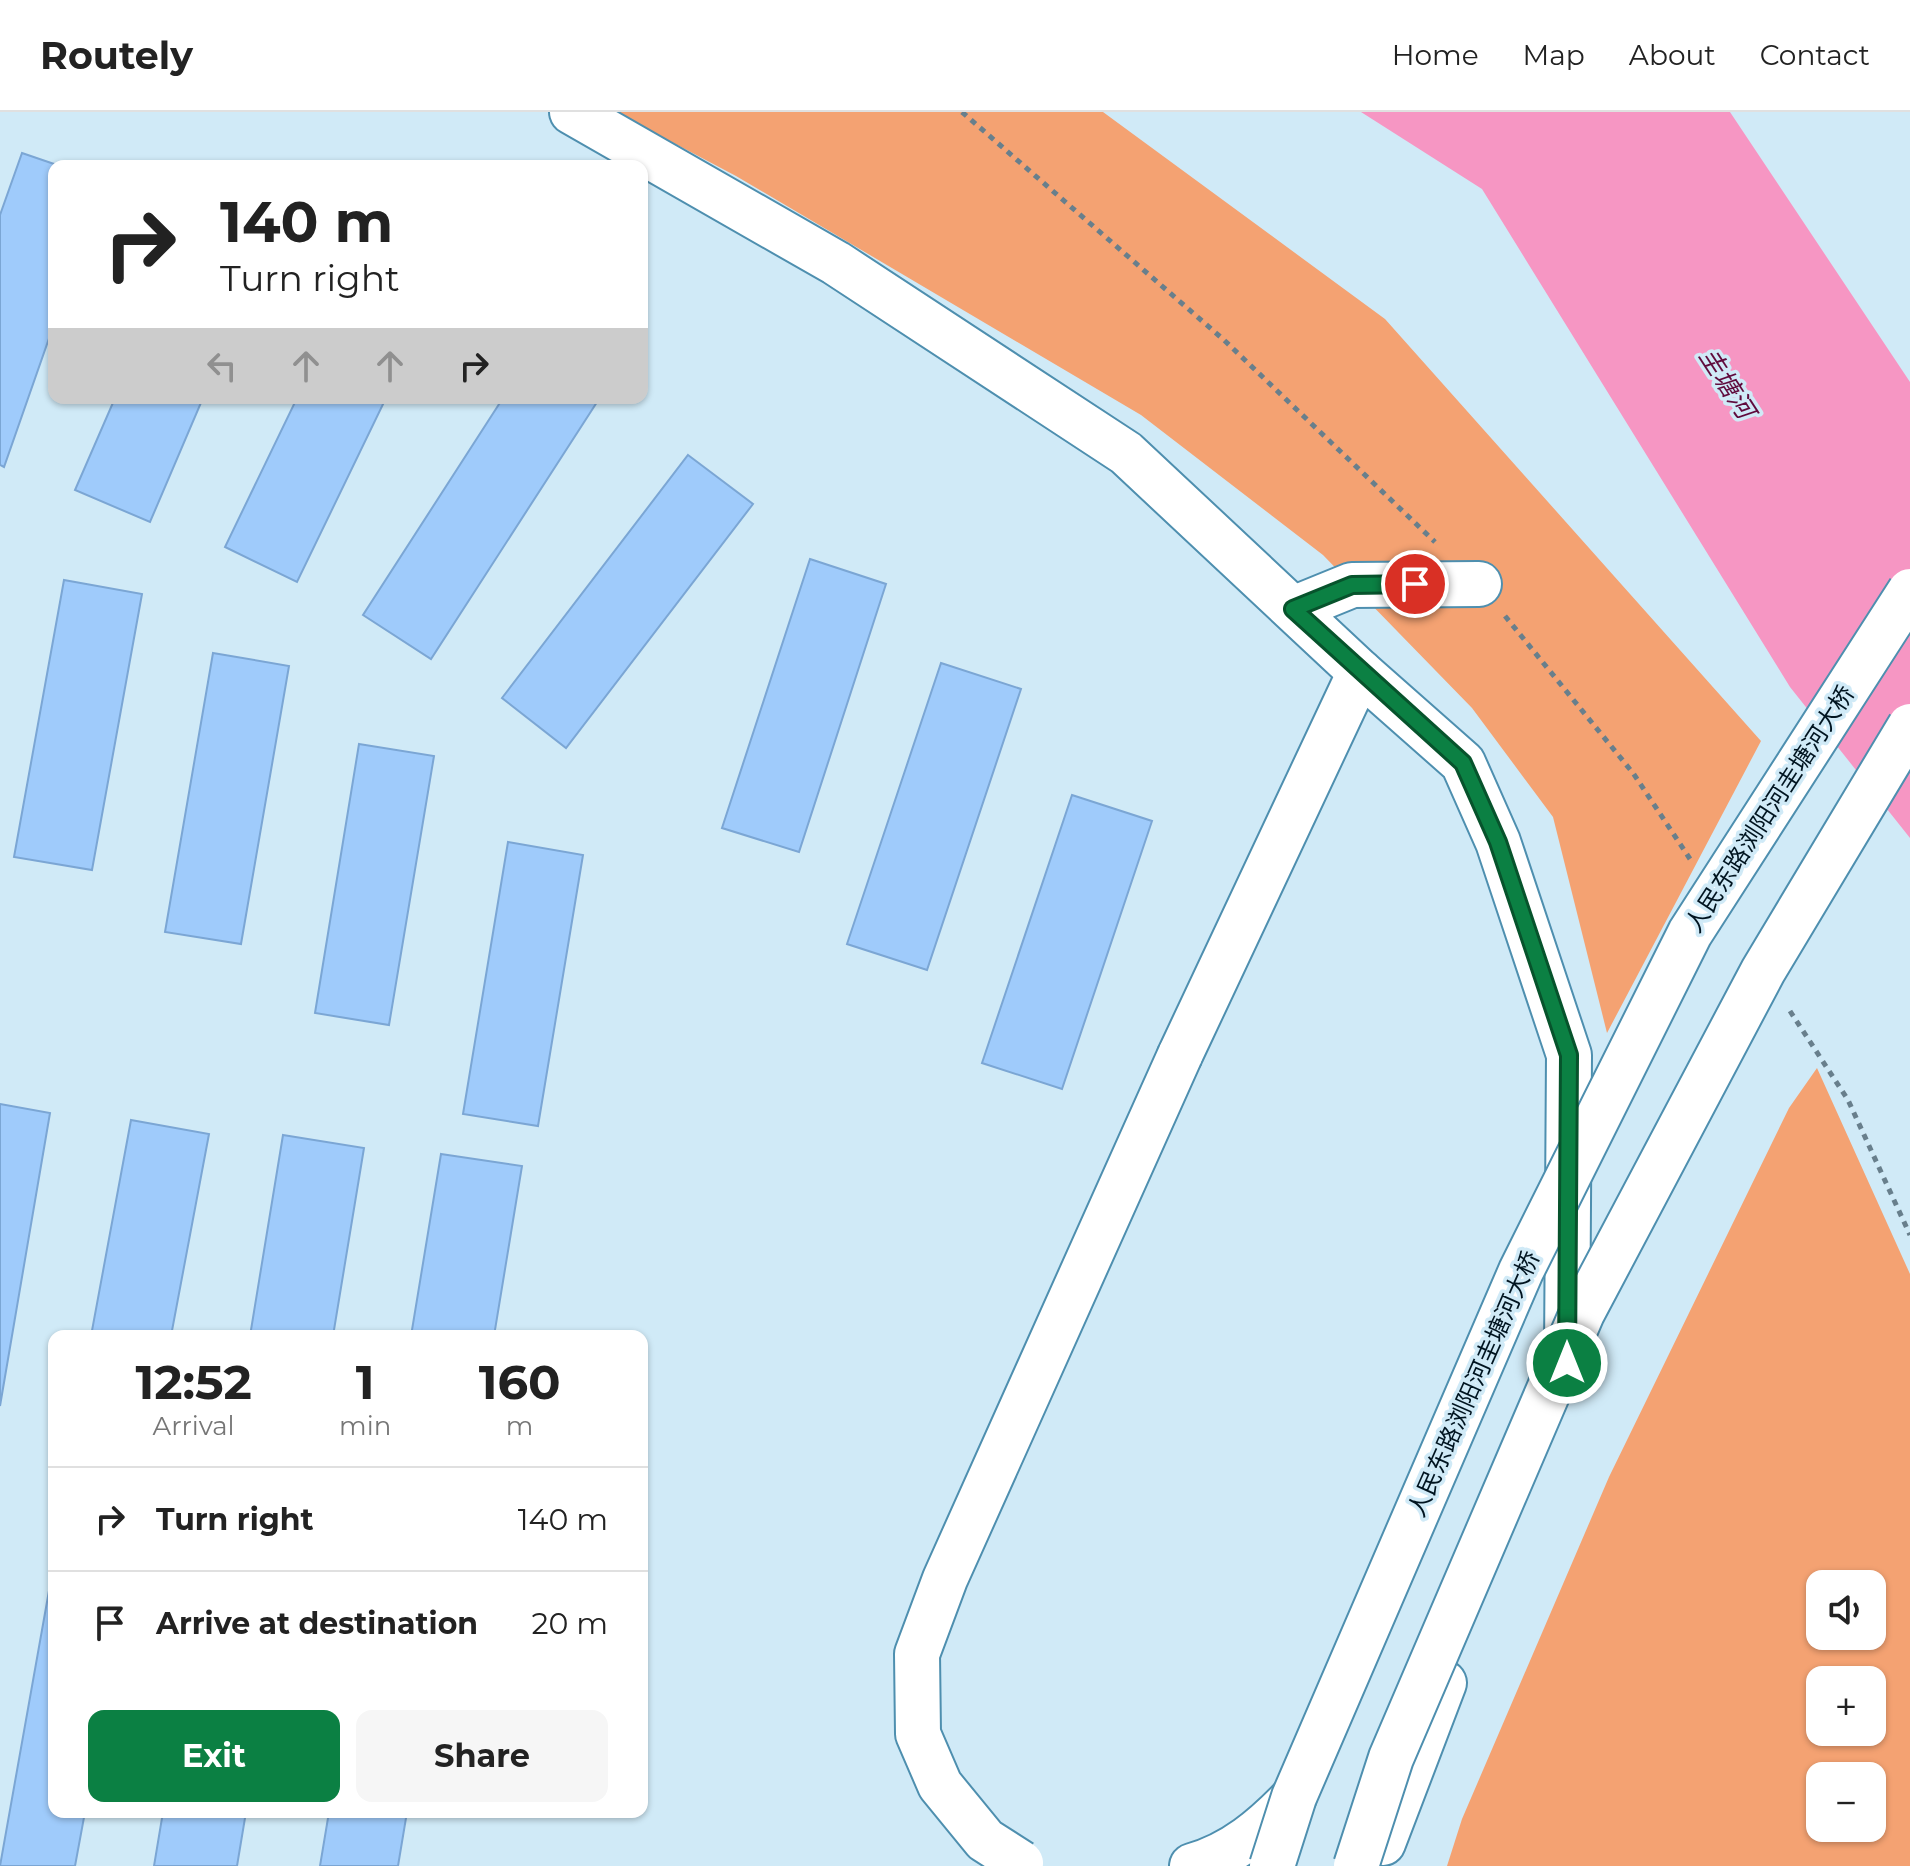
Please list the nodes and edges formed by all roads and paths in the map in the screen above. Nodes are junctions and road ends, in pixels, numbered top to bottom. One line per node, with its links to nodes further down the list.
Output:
1 (572, 112): 5 (main road)
2 (962, 112): 3 (path)
3 (1479, 584): 5 (main road); 8 (path)
4 (1910, 591): 11 (main road, 人民东路浏阳河圭塘河大桥, bridge)
5 (1293, 609): 6 (main road)
6 (1360, 672): 12 (main road, bridge); 16 (main road)
7 (1910, 726): 15 (main road, bridge)
8 (1693, 864)
9 (1788, 1008): 10 (path)
10 (1910, 1235)
11 (1294, 1797): 13 (main road); 14 (main road, 人民东路浏阳河圭塘河大桥, bridge)
12 (1026, 1865)
13 (1192, 1866)
14 (1272, 1866)
15 (1356, 1866)
16 (1375, 1866)

